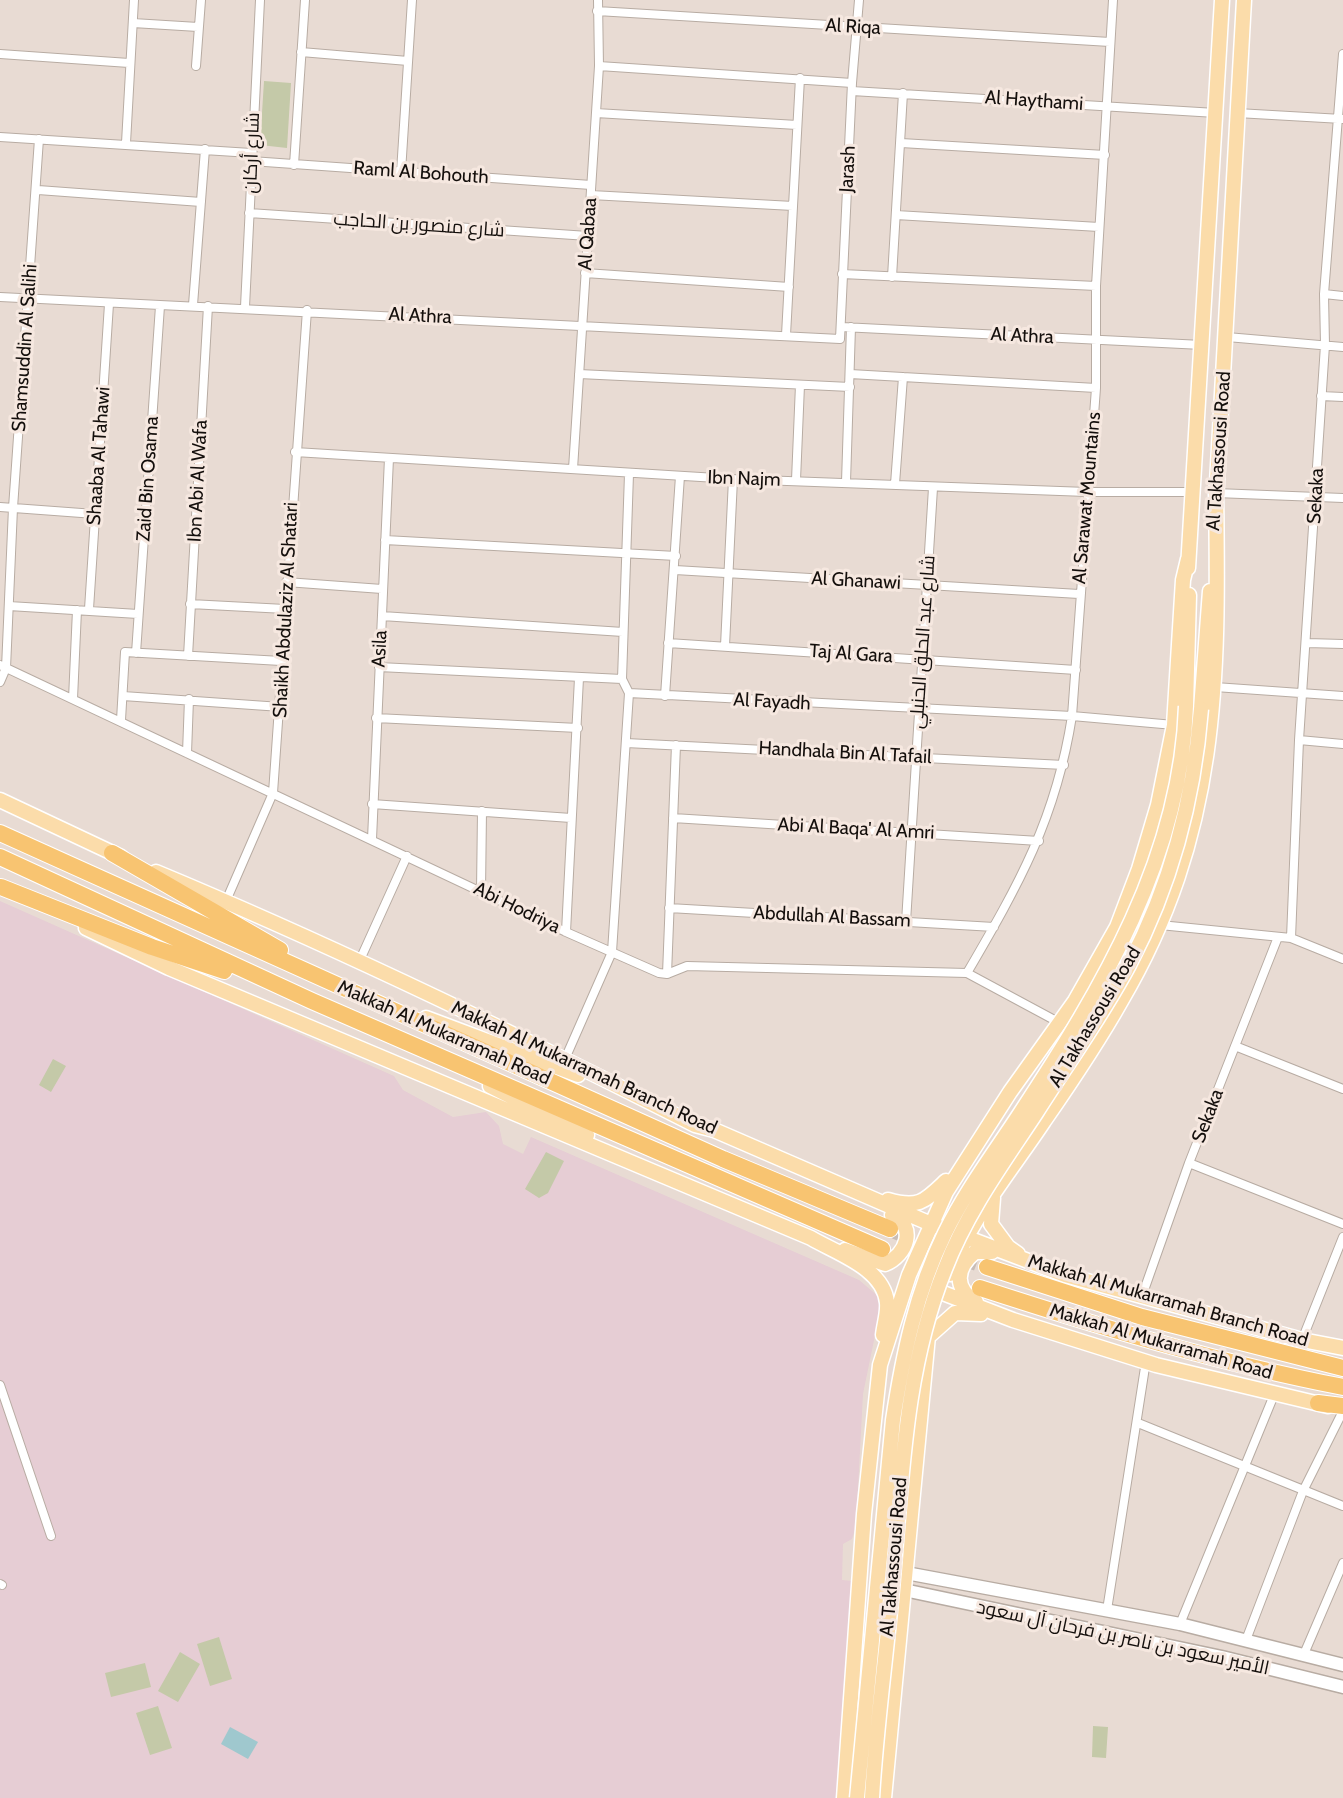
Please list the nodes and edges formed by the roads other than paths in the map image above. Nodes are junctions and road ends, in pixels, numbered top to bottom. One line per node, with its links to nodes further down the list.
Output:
1 (134, 0): 12 (street)
2 (201, 0): 13 (street)
3 (260, 0): 38 (street, شارع أركان)
4 (305, 0): 16 (street)
5 (412, 0): 19 (street)
6 (598, 0): 11 (street, Al Qabaa)
7 (859, 0): 14 (street, Jarash)
8 (1113, 0): 15 (street, Al Sarawat Mountains)
9 (1222, 1): 28 (main road, Al Takhassousi Road)
10 (1244, 3): 29 (main road, Al Takhassousi Road)
11 (597, 11): 14 (street, Al Riqa); 22 (street, Al Qabaa)
12 (132, 23): 13 (street); 20 (street)
13 (198, 27): 21 (street)
14 (856, 28): 15 (street, Al Riqa); 24 (street, Jarash)
15 (1110, 42): 26 (street, Al Sarawat Mountains)
16 (301, 52): 19 (street); 39 (street)
17 (0, 54): 20 (street)
18 (1343, 54): 30 (street, Sekaka)
19 (408, 61): 41 (street)
20 (129, 63): 34 (street)
21 (196, 66)
22 (599, 66): 23 (street, Al Haythami); 27 (street, Al Qabaa)
23 (800, 78): 24 (street, Al Haythami); 31 (street)
24 (852, 87): 25 (street, Al Haythami); 52 (street, Jarash)
25 (902, 93): 26 (street, Al Haythami); 35 (street)
26 (1109, 106): 28 (street, Al Haythami); 37 (street, Al Sarawat Mountains)
27 (596, 113): 31 (street); 42 (street, Al Qabaa)
28 (1216, 113): 72 (main road, Al Takhassousi Road)
29 (1237, 113): 30 (street); 69 (main road, Al Takhassousi Road)
30 (1340, 119): 40 (street, Sekaka)
31 (796, 125): 46 (street)
32 (0, 137): 33 (street, Raml Al Bohouth)
33 (39, 139): 34 (street, Raml Al Bohouth); 43 (street, Shamsuddin Al Salihi)
34 (126, 143): 36 (street, Raml Al Bohouth)
35 (901, 143): 37 (street); 48 (street)
36 (205, 149): 38 (street, Raml Al Bohouth); 45 (street)
37 (1105, 155): 49 (street, Al Sarawat Mountains)
38 (251, 157): 39 (street, Raml Al Bohouth); 47 (street, شارع أركان)
39 (294, 165): 41 (street, Raml Al Bohouth)
40 (1339, 170): 56 (street, Sekaka)
41 (401, 172): 42 (street, Raml Al Bohouth)
42 (591, 185): 44 (street, Al Qabaa)
43 (38, 190): 45 (street); 59 (street, Shamsuddin Al Salihi)
44 (591, 195): 46 (street); 50 (street, Al Qabaa)
45 (201, 202): 61 (street)
46 (793, 206): 55 (street)
47 (249, 213): 50 (street, شارع منصور بن الحاجب); 64 (street, شارع أركان)
48 (896, 215): 49 (street); 53 (street)
49 (1099, 227): 54 (street, Al Sarawat Mountains)
50 (588, 236): 51 (street, Al Qabaa)
51 (585, 273): 55 (street); 66 (street, Al Qabaa)
52 (842, 274): 53 (street); 67 (street, Jarash)
53 (892, 277): 54 (street)
54 (1096, 286): 71 (street, Al Sarawat Mountains)
55 (789, 287): 68 (street)
56 (1324, 294): 57 (street); 73 (street, Sekaka)
57 (1343, 296)
58 (0, 297): 59 (street, Al Athra)
59 (28, 299): 60 (street, Al Athra); 99 (street, Shamsuddin Al Salihi)
60 (109, 304): 62 (street, Al Athra); 100 (street, Shaaba Al Tahawi)
61 (192, 305): 62 (street, Al Athra); 63 (street, Al Athra)
62 (160, 306): 116 (street, Zaid Bin Osama)
63 (208, 306): 64 (street, Al Athra); 111 (street, Ibn Abi Al Wafa)
64 (245, 307): 65 (street, Al Athra)
65 (307, 310): 66 (street, Al Athra); 83 (street, Shaikh Abdulaziz Al Shatari)
66 (580, 324): 68 (street, Al Athra); 75 (street, Al Qabaa)
67 (847, 327): 70 (street, Jarash); 71 (street, Al Athra); 76 (street)
68 (786, 335): 70 (street, Al Athra)
69 (1227, 337): 73 (street); 95 (main road, Al Takhassousi Road)
70 (841, 339)
71 (1096, 340): 72 (street, Al Athra); 80 (street, Al Sarawat Mountains)
72 (1202, 345): 94 (main road, Al Takhassousi Road)
73 (1325, 345): 74 (street); 81 (street, Sekaka)
74 (1343, 347)
75 (579, 374): 78 (street); 85 (street, Al Qabaa)
76 (850, 374): 77 (street); 79 (street)
77 (902, 377): 80 (street); 91 (street)
78 (800, 385): 79 (street); 89 (street)
79 (850, 387): 90 (street)
80 (1096, 388): 93 (street, Al Sarawat Mountains)
81 (1321, 396): 82 (street); 97 (street, Sekaka)
82 (1343, 397)
83 (295, 452): 84 (street, Ibn Najm); 107 (street, Shaikh Abdulaziz Al Shatari)
84 (390, 458): 85 (street, Ibn Najm); 101 (street, Asila)
85 (573, 469): 86 (street, Ibn Najm)
86 (629, 474): 87 (street, Ibn Najm); 102 (street)
87 (680, 477): 88 (street, Ibn Najm); 103 (street)
88 (733, 479): 89 (street, Ibn Najm); 106 (street)
89 (796, 480): 90 (street, Ibn Najm)
90 (846, 482): 91 (street, Ibn Najm)
91 (895, 484): 92 (street, Ibn Najm)
92 (933, 488): 93 (street, Ibn Najm); 108 (street, شارع عبد الحلق الحنبلي)
93 (1087, 492): 94 (street, Ibn Najm); 110 (street, Al Sarawat Mountains)
94 (1193, 492): 104 (main road, Al Takhassousi Road)
95 (1216, 494): 97 (street); 133 (main road); 236 (main road, Al Takhassousi Road, bridge)
96 (1343, 498): 97 (street)
97 (1316, 499): 120 (street, Sekaka)
98 (0, 507): 99 (street)
99 (13, 508): 100 (street); 112 (street, Shamsuddin Al Salihi)
100 (95, 514): 113 (street, Shaaba Al Tahawi)
101 (385, 540): 102 (street); 109 (street, Asila)
102 (625, 552): 103 (street); 118 (street)
103 (676, 556): 105 (street)
104 (1188, 559): 146 (main road); 235 (main road, Al Takhassousi Road, bridge)
105 (675, 570): 106 (street, Al Ghanawi); 119 (street)
106 (728, 573): 108 (street, Al Ghanawi); 122 (street)
107 (286, 582): 109 (street); 114 (street, Shaikh Abdulaziz Al Shatari)
108 (927, 585): 110 (street, Al Ghanawi); 125 (street, شارع عبد الحلق الحنبلي)
109 (382, 589): 117 (street, Asila)
110 (1079, 594): 129 (street, Al Sarawat Mountains)
111 (190, 604): 114 (street); 124 (street, Ibn Abi Al Wafa)
112 (9, 606): 115 (street); 127 (street, Shamsuddin Al Salihi)
113 (89, 609): 115 (street); 116 (street)
114 (285, 609): 126 (street, Shaikh Abdulaziz Al Shatari)
115 (77, 610): 139 (street)
116 (138, 614): 123 (street, Zaid Bin Osama)
117 (382, 616): 118 (street); 128 (street, Asila)
118 (623, 632): 131 (street)
119 (668, 643): 122 (street, Taj Al Gara); 137 (street)
120 (1307, 643): 121 (street); 135 (street, Sekaka)
121 (1343, 644)
122 (725, 646): 125 (street, Taj Al Gara)
123 (136, 653): 124 (street); 136 (street)
124 (188, 656): 126 (street)
125 (923, 659): 129 (street, Taj Al Gara); 142 (street, شارع عبد الحلق الحنبلي)
126 (281, 661): 141 (street, Shaikh Abdulaziz Al Shatari)
127 (3, 666): 132 (street, Shamsuddin Al Salihi); 139 (street, Abi Hodriya)
128 (379, 667): 130 (street); 144 (street, Asila)
129 (1076, 670): 143 (street, Al Sarawat Mountains)
130 (579, 678): 131 (street); 147 (street)
131 (622, 679): 134 (street)
132 (0, 682)
133 (1215, 687): 135 (street); 173 (main road)
134 (629, 694): 137 (street, Al Fayadh); 149 (street)
135 (1302, 695): 138 (street); 148 (street, Sekaka)
136 (123, 696): 140 (street); 145 (street)
137 (665, 696): 142 (street, Al Fayadh)
138 (1343, 696)
139 (73, 699): 145 (street, Abi Hodriya)
140 (189, 699): 141 (street); 152 (street)
141 (281, 707): 155 (street, Shaikh Abdulaziz Al Shatari)
142 (919, 710): 143 (street, Al Fayadh); 153 (street, شارع عبد الحلق الحنبلي)
143 (1072, 716): 146 (street, Al Fayadh); 154 (street, Al Sarawat Mountains)
144 (376, 718): 147 (street); 157 (street, Asila)
145 (121, 720): 152 (street, Abi Hodriya)
146 (1174, 725): 185 (main road)
147 (578, 727): 159 (street)
148 (1299, 740): 150 (street); 177 (street, Sekaka)
149 (626, 743): 151 (street, Handhala Bin Al Tafail); 178 (street)
150 (1343, 744)
151 (676, 745): 153 (street, Handhala Bin Al Tafail); 160 (street)
152 (187, 753): 155 (street, Abi Hodriya)
153 (916, 757): 154 (street, Handhala Bin Al Tafail); 161 (street, شارع عبد الحلق الحنبلي)
154 (1064, 765): 164 (street, Al Sarawat Mountains)
155 (273, 793): 163 (street, Abi Hodriya); 170 (street, Shaikh Abdulaziz Al Shatari)
156 (0, 800): 165 (main road, Makkah Al Mukarramah Branch Road)
157 (372, 804): 158 (street); 163 (street, Asila)
158 (482, 811): 159 (street); 169 (street)
159 (571, 818): 175 (street)
160 (673, 818): 161 (street, Abi Al Baqa' Al Amri); 171 (street)
161 (912, 832): 164 (street, Abi Al Baqa' Al Amri); 172 (street, شارع عبد الحلق الحنبلي)
162 (0, 833): 183 (highway, Makkah Al Mukarramah Road)
163 (372, 839): 166 (street, Abi Hodriya)
164 (1039, 841): 174 (street, Al Sarawat Mountains)
165 (112, 853): 170 (main road, Makkah Al Mukarramah Branch Road); 183 (highway)
166 (407, 856): 169 (street, Abi Hodriya); 180 (street)
167 (0, 857): 184 (highway, Makkah Al Mukarramah Road)
168 (0, 887): 184 (highway); 195 (main road)
169 (481, 891): 175 (street, Abi Hodriya)
170 (226, 901): 180 (main road, Makkah Al Mukarramah Branch Road)
171 (669, 908): 172 (street, Abdullah Al Bassam); 182 (street)
172 (906, 922): 174 (street, Abdullah Al Bassam)
173 (1160, 925): 176 (street); 193 (main road)
174 (994, 927): 181 (street, Al Sarawat Mountains)
175 (566, 932): 178 (street, Abi Hodriya)
176 (1278, 937): 177 (street); 187 (street, Sekaka)
177 (1291, 939): 179 (street)
178 (612, 952): 182 (street, Abi Hodriya); 188 (street)
179 (1343, 959)
180 (359, 962): 188 (main road, Makkah Al Mukarramah Branch Road)
181 (967, 973): 182 (street); 185 (street)
182 (667, 974)
183 (349, 989): 190 (main road); 198 (highway, Makkah Al Mukarramah Road)
184 (312, 1001): 186 (highway, Makkah Al Mukarramah Road)
185 (1060, 1023): 192 (main road)
186 (401, 1040): 195 (main road); 202 (highway, Makkah Al Mukarramah Road)
187 (1236, 1046): 189 (street); 191 (street, Sekaka)
188 (565, 1059): 190 (main road, Makkah Al Mukarramah Branch Road)
189 (1343, 1089)
190 (695, 1125): 194 (main road, Makkah Al Mukarramah Branch Road)
191 (1189, 1163): 197 (street); 207 (street, Sekaka)
192 (961, 1168): 194 (main road); 196 (main road)
193 (998, 1184): 201 (main road); 203 (main road)
194 (840, 1186): 196 (main road, Makkah Al Mukarramah Branch Road); 200 (main road)
195 (687, 1187): 200 (main road)
196 (930, 1224): 201 (main road, Makkah Al Mukarramah Branch Road); 206 (main road); 213 (main road)
197 (1343, 1224)
198 (890, 1229)
199 (1343, 1237): 210 (street)
200 (811, 1238): 213 (main road)
201 (967, 1238): 203 (main road, Makkah Al Mukarramah Branch Road); 206 (main road)
202 (882, 1249)
203 (1031, 1263): 207 (main road, Makkah Al Mukarramah Branch Road); 208 (main road)
204 (987, 1267): 214 (highway, Makkah Al Mukarramah Road)
205 (980, 1288): 216 (highway, Makkah Al Mukarramah Road)
206 (943, 1293): 208 (main road); 209 (main road)
207 (1142, 1297): 210 (main road, Makkah Al Mukarramah Branch Road)
208 (1013, 1320): 209 (main road); 212 (main road)
209 (928, 1337): 213 (main road); 226 (main road)
210 (1302, 1340): 211 (main road, Makkah Al Mukarramah Branch Road)
211 (1343, 1349)
212 (1146, 1361): 217 (main road); 220 (street)
213 (880, 1365): 234 (main road)
214 (1343, 1368)
215 (0, 1385): 224 (street)
216 (1343, 1387)
217 (1274, 1395): 218 (main road); 221 (street)
218 (1318, 1403): 219 (highway)
219 (1343, 1409): 222 (street)
220 (1138, 1423): 221 (street); 228 (street)
221 (1245, 1466): 222 (street); 229 (street)
222 (1303, 1491): 223 (street); 230 (street)
223 (1343, 1506)
224 (51, 1536)
225 (1343, 1563): 231 (street)
226 (905, 1573): 227 (main road); 228 (street, الأمير سعود بن ناصر بن فرحان آل سعود)
227 (904, 1590): 233 (street, الأمير سعود بن ناصر بن فرحان آل سعود); 237 (main road)
228 (1107, 1610): 229 (street, الأمير سعود بن ناصر بن فرحان آل سعود)
229 (1180, 1624): 230 (street, الأمير سعود بن ناصر بن فرحان آل سعود)
230 (1246, 1640): 231 (street, الأمير سعود بن ناصر بن فرحان آل سعود)
231 (1304, 1654): 232 (street, الأمير سعود بن ناصر بن فرحان آل سعود)
232 (1343, 1665)
233 (1343, 1687)
234 (844, 1798)
235 (857, 1798)
236 (872, 1798)
237 (884, 1798)

